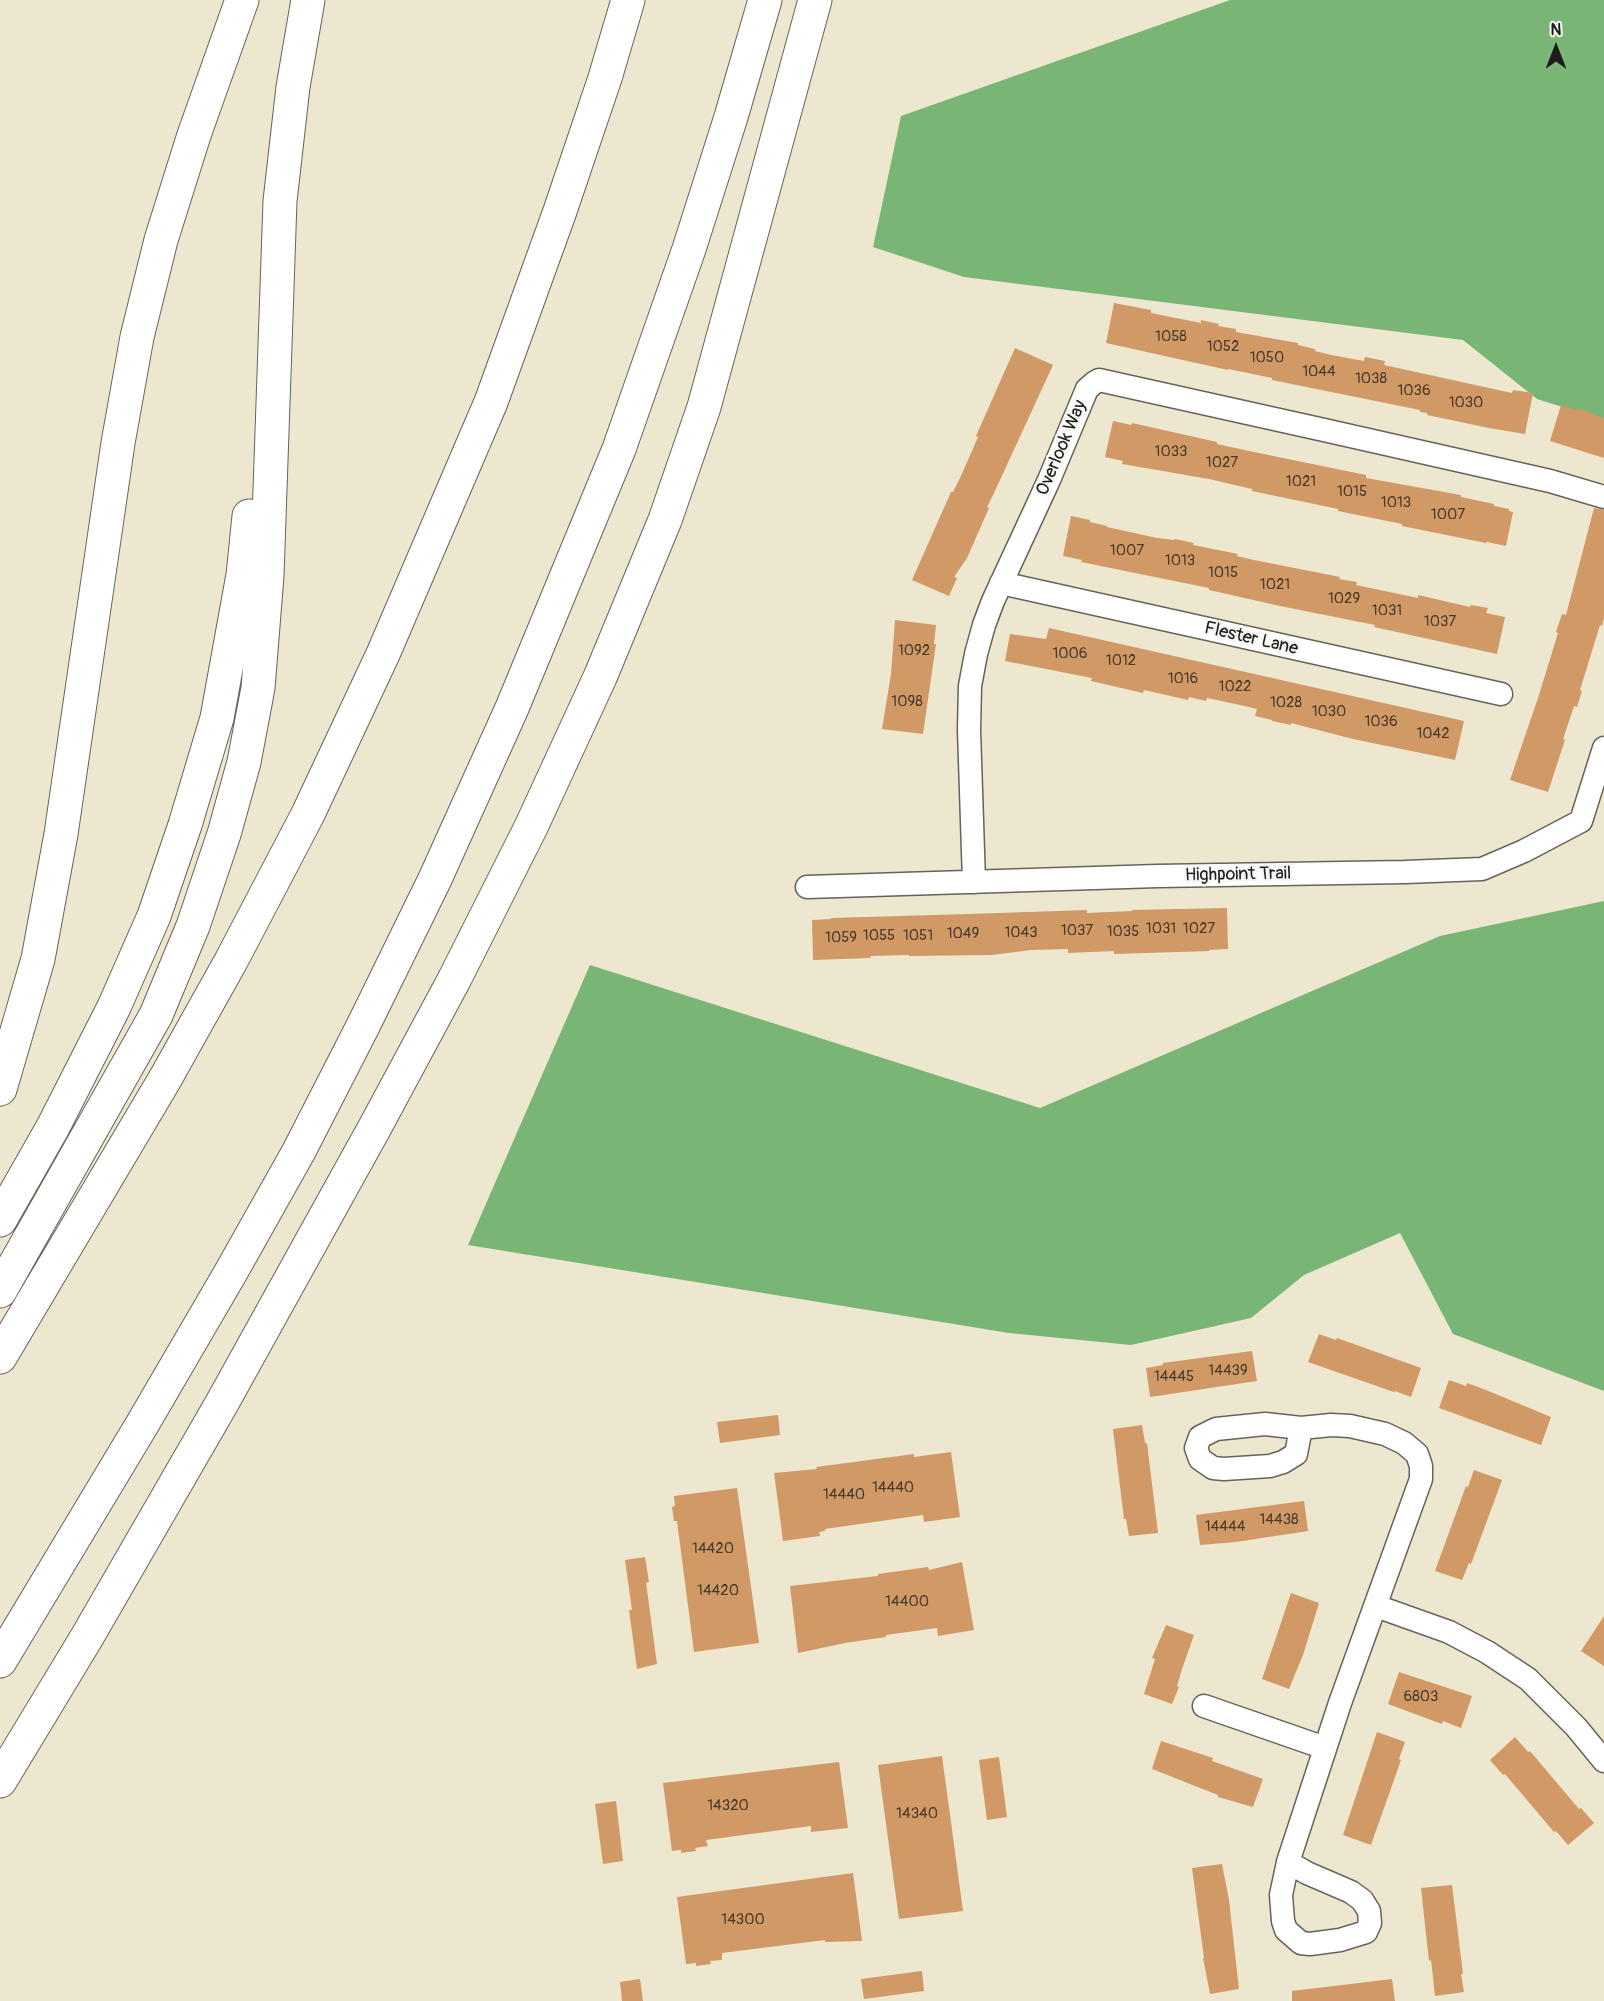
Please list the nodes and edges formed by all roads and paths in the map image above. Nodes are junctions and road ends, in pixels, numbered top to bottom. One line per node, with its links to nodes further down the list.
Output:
1 (242, 0): 14 (highway)
2 (306, 0): 15 (highway); 16 (highway)
3 (628, 0): 17 (highway)
4 (765, 0): 20 (highway)
5 (815, 0): 7 (highway)
6 (828, 0): 7 (highway)
7 (780, 124): 24 (highway)
8 (1604, 497): 9 (street, Overlook Way)
9 (1001, 583): 10 (street, Flester Lane); 12 (street, Overlook Way)
10 (1501, 694)
11 (1604, 748): 12 (street, Highpoint Trail)
12 (974, 882): 13 (street, Highpoint Trail)
13 (807, 887)
14 (0, 1089)
15 (0, 1220)
16 (0, 1291)
17 (0, 1357)
18 (1300, 1428): 19 (street)
19 (1376, 1606): 22 (street); 23 (street)
20 (0, 1660)
21 (1204, 1706): 22 (street)
22 (1325, 1748): 25 (street)
23 (1604, 1761)
24 (0, 1781)
25 (1287, 1862)

